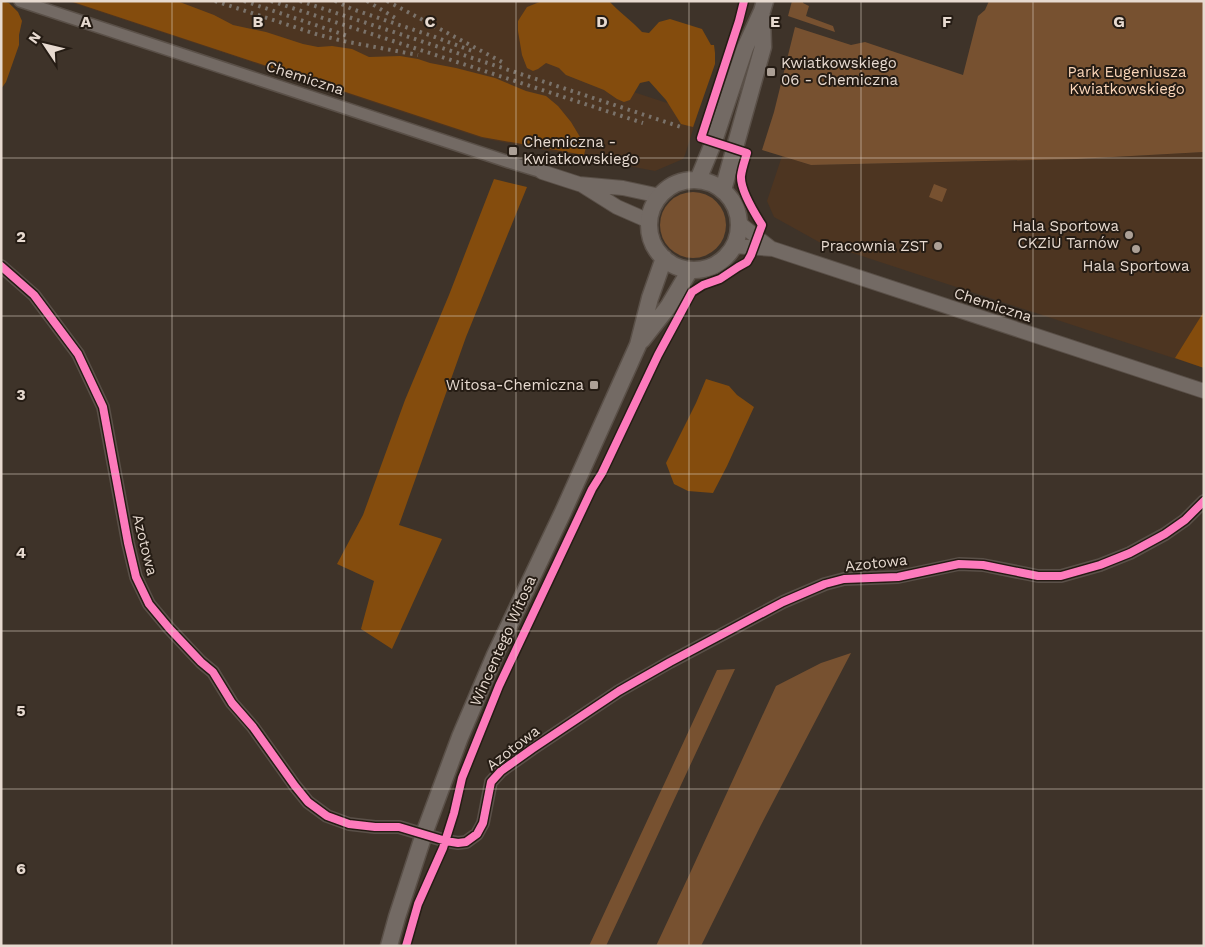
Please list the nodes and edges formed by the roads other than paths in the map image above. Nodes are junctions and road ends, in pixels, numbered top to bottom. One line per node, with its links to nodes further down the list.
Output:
1 (20, 1): 3 (street, Chemiczna)
2 (763, 6): 4 (main road); 6 (main road)
3 (542, 172): 5 (street, Chemiczna)
4 (698, 180): 6 (main road); 7 (main road)
5 (579, 184): 7 (street, Chemiczna); 8 (street, Chemiczna)
6 (723, 190): 9 (main road)
7 (660, 196): 8 (main road)
8 (650, 221): 12 (main road)
9 (739, 223): 10 (main road); 11 (street, Chemiczna)
10 (734, 246): 11 (street, Chemiczna); 14 (main road)
11 (772, 249): 16 (street, Chemiczna)
12 (664, 258): 14 (main road); 15 (main road, Wincentego Witosa)
13 (1, 266): 18 (street, Azotowa)
14 (690, 270): 15 (main road, Wincentego Witosa)
15 (638, 345): 18 (main road, Wincentego Witosa)
16 (1204, 391)
17 (1204, 501): 18 (street, Azotowa)
18 (424, 834): 19 (main road, Wincentego Witosa)
19 (389, 946)

